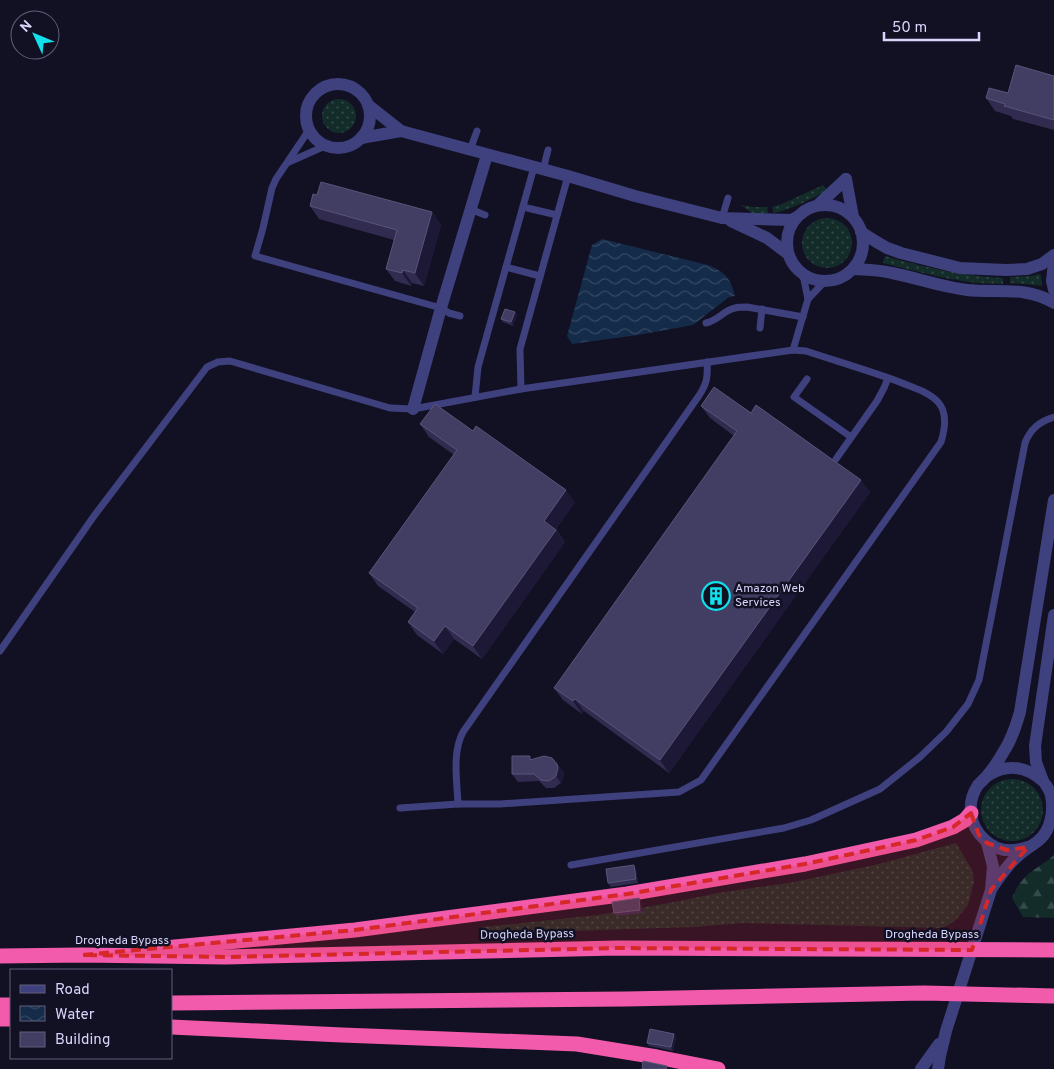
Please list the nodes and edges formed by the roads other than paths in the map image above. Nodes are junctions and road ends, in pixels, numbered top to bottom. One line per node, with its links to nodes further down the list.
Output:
1 (368, 105): 2 (street); 4 (street); 5 (street)
2 (308, 130): 6 (street); 10 (lane)
3 (477, 131): 7 (lane)
4 (401, 132): 5 (street); 7 (street)
5 (361, 138): 6 (street)
6 (325, 146): 10 (lane)
7 (470, 150): 9 (street)
8 (548, 150): 11 (lane)
9 (487, 155): 11 (street); 16 (street)
10 (288, 162): 34 (lane)
11 (538, 168): 12 (street); 15 (lane)
12 (568, 176): 18 (lane); 21 (street)
13 (728, 198): 21 (lane)
14 (818, 205): 19 (street); 20 (street); 20 (street)
15 (523, 207): 18 (lane); 26 (lane)
16 (470, 209): 17 (lane); 34 (street)
17 (485, 215)
18 (557, 215): 29 (lane)
19 (797, 217): 21 (street); 23 (street)
20 (852, 217): 22 (street)
21 (724, 219): 23 (street)
22 (861, 232): 24 (street); 27 (street)
23 (787, 253): 28 (street)
24 (1054, 256)
25 (1054, 263): 31 (street)
26 (506, 267): 29 (lane); 45 (lane)
27 (854, 269): 30 (street); 33 (street)
28 (803, 275): 30 (street); 32 (lane)
29 (540, 276): 44 (lane)
30 (825, 281): 32 (lane)
31 (1054, 290)
32 (808, 299): 37 (lane)
33 (1054, 302)
34 (441, 308): 36 (lane); 46 (street)
35 (762, 309): 37 (lane); 38 (lane); 39 (lane)
36 (460, 316)
37 (803, 317): 40 (lane)
38 (706, 323)
39 (760, 328)
40 (793, 350): 41 (lane); 42 (lane)
41 (707, 362): 44 (lane); 55 (lane)
42 (888, 378): 48 (lane); 55 (lane)
43 (807, 379): 48 (lane)
44 (521, 389): 45 (lane)
45 (475, 397): 46 (lane)
46 (413, 409): 52 (lane)
47 (1054, 417): 61 (lane)
48 (851, 437): 49 (lane)
49 (836, 459)
50 (1054, 500): 53 (street)
51 (1054, 615): 54 (street)
52 (0, 651)
53 (986, 776): 54 (street); 57 (street)
54 (1048, 786): 58 (street)
55 (458, 804): 56 (lane)
56 (400, 808)
57 (971, 813): 59 (street); 64 (highway)
58 (1051, 829): 60 (street)
59 (987, 843): 60 (street); 62 (street)
60 (1028, 848): 62 (street)
61 (571, 865)
62 (991, 890): 69 (street)
63 (1054, 950): 64 (highway, Drogheda Bypass)
64 (82, 955): 65 (highway, Drogheda Bypass)
65 (0, 956)
66 (1054, 996): 67 (highway)
67 (172, 1004)
68 (172, 1027): 70 (highway)
69 (947, 1028): 71 (street); 72 (street)
70 (718, 1069)
71 (921, 1069)
72 (938, 1069)

